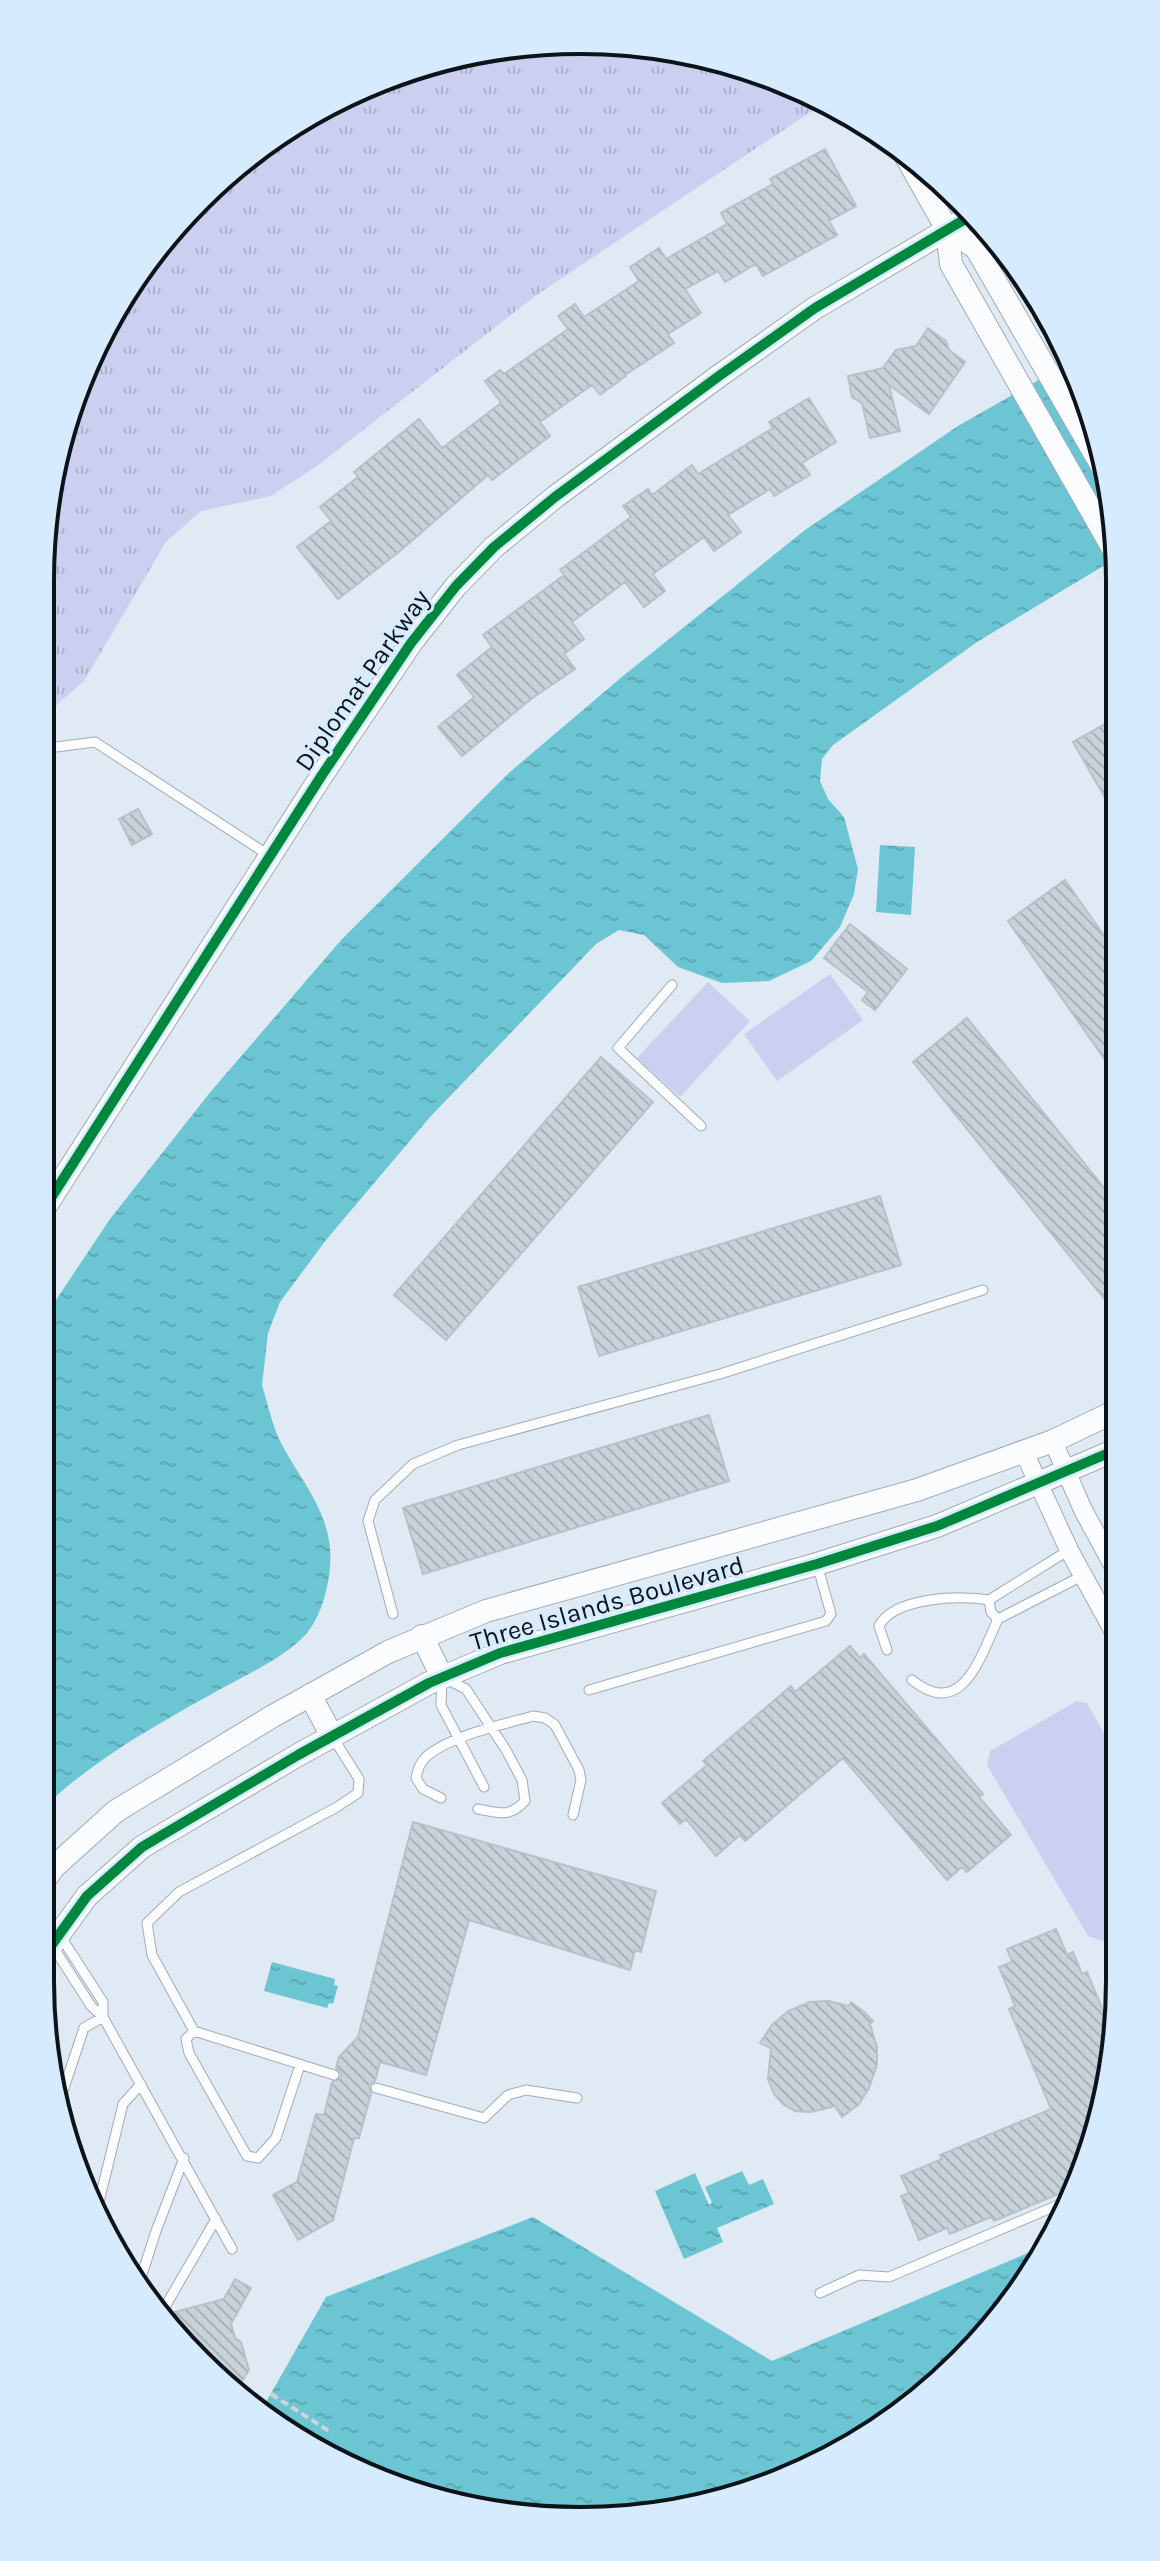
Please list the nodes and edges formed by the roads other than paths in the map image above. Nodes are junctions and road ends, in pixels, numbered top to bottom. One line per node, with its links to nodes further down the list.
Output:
1 (918, 178): 3 (street)
2 (963, 220): 3 (street, Diplomat Parkway)
3 (947, 229): 4 (street); 5 (street); 7 (street, Diplomat Parkway)
4 (1087, 439)
5 (1103, 532)
6 (54, 747): 7 (lane)
7 (270, 856): 10 (street, Diplomat Parkway)
8 (672, 985): 9 (lane)
9 (701, 1126)
10 (54, 1193)
11 (983, 1290): 23 (lane)
12 (1106, 1416): 13 (street, Three Islands Boulevard)
13 (1053, 1441): 14 (street, Three Islands Boulevard); 16 (street)
14 (1024, 1452): 17 (street); 26 (street, Three Islands Boulevard)
15 (1106, 1455): 16 (street, Three Islands Boulevard)
16 (1066, 1473): 17 (street, Three Islands Boulevard); 19 (street)
17 (1038, 1485): 18 (street); 20 (street, Three Islands Boulevard)
18 (1069, 1550): 21 (street); 22 (lane)
19 (1106, 1552)
20 (817, 1564): 28 (street, Three Islands Boulevard); 30 (lane)
21 (1082, 1576): 24 (street); 25 (lane)
22 (989, 1600): 25 (lane); 27 (lane)
23 (393, 1614)
24 (1106, 1618)
25 (998, 1619): 29 (lane)
26 (422, 1636): 28 (street); 31 (street, Three Islands Boulevard)
27 (887, 1650)
28 (442, 1677): 32 (lane); 33 (street, Three Islands Boulevard); 34 (lane)
29 (912, 1680)
30 (589, 1690)
31 (310, 1695): 33 (street); 39 (street, Three Islands Boulevard)
32 (492, 1728): 34 (lane); 37 (lane); 38 (lane)
33 (332, 1736): 40 (street, Three Islands Boulevard); 43 (lane)
34 (460, 1740): 35 (lane); 36 (lane)
35 (484, 1787)
36 (441, 1798)
37 (478, 1809)
38 (573, 1815)
39 (54, 1867)
40 (54, 1943)
41 (54, 1951): 42 (lane)
42 (103, 2017): 46 (lane); 47 (lane)
43 (194, 2031): 44 (lane); 44 (lane)
44 (300, 2065): 45 (lane)
45 (334, 2075)
46 (141, 2084): 50 (lane); 51 (lane)
47 (65, 2086)
48 (376, 2088): 49 (lane)
49 (577, 2098)
50 (184, 2158): 53 (lane); 55 (lane)
51 (100, 2196)
52 (1055, 2206): 56 (lane)
53 (216, 2219): 54 (lane); 57 (lane)
54 (232, 2249)
55 (143, 2272)
56 (820, 2293)
57 (166, 2305)

